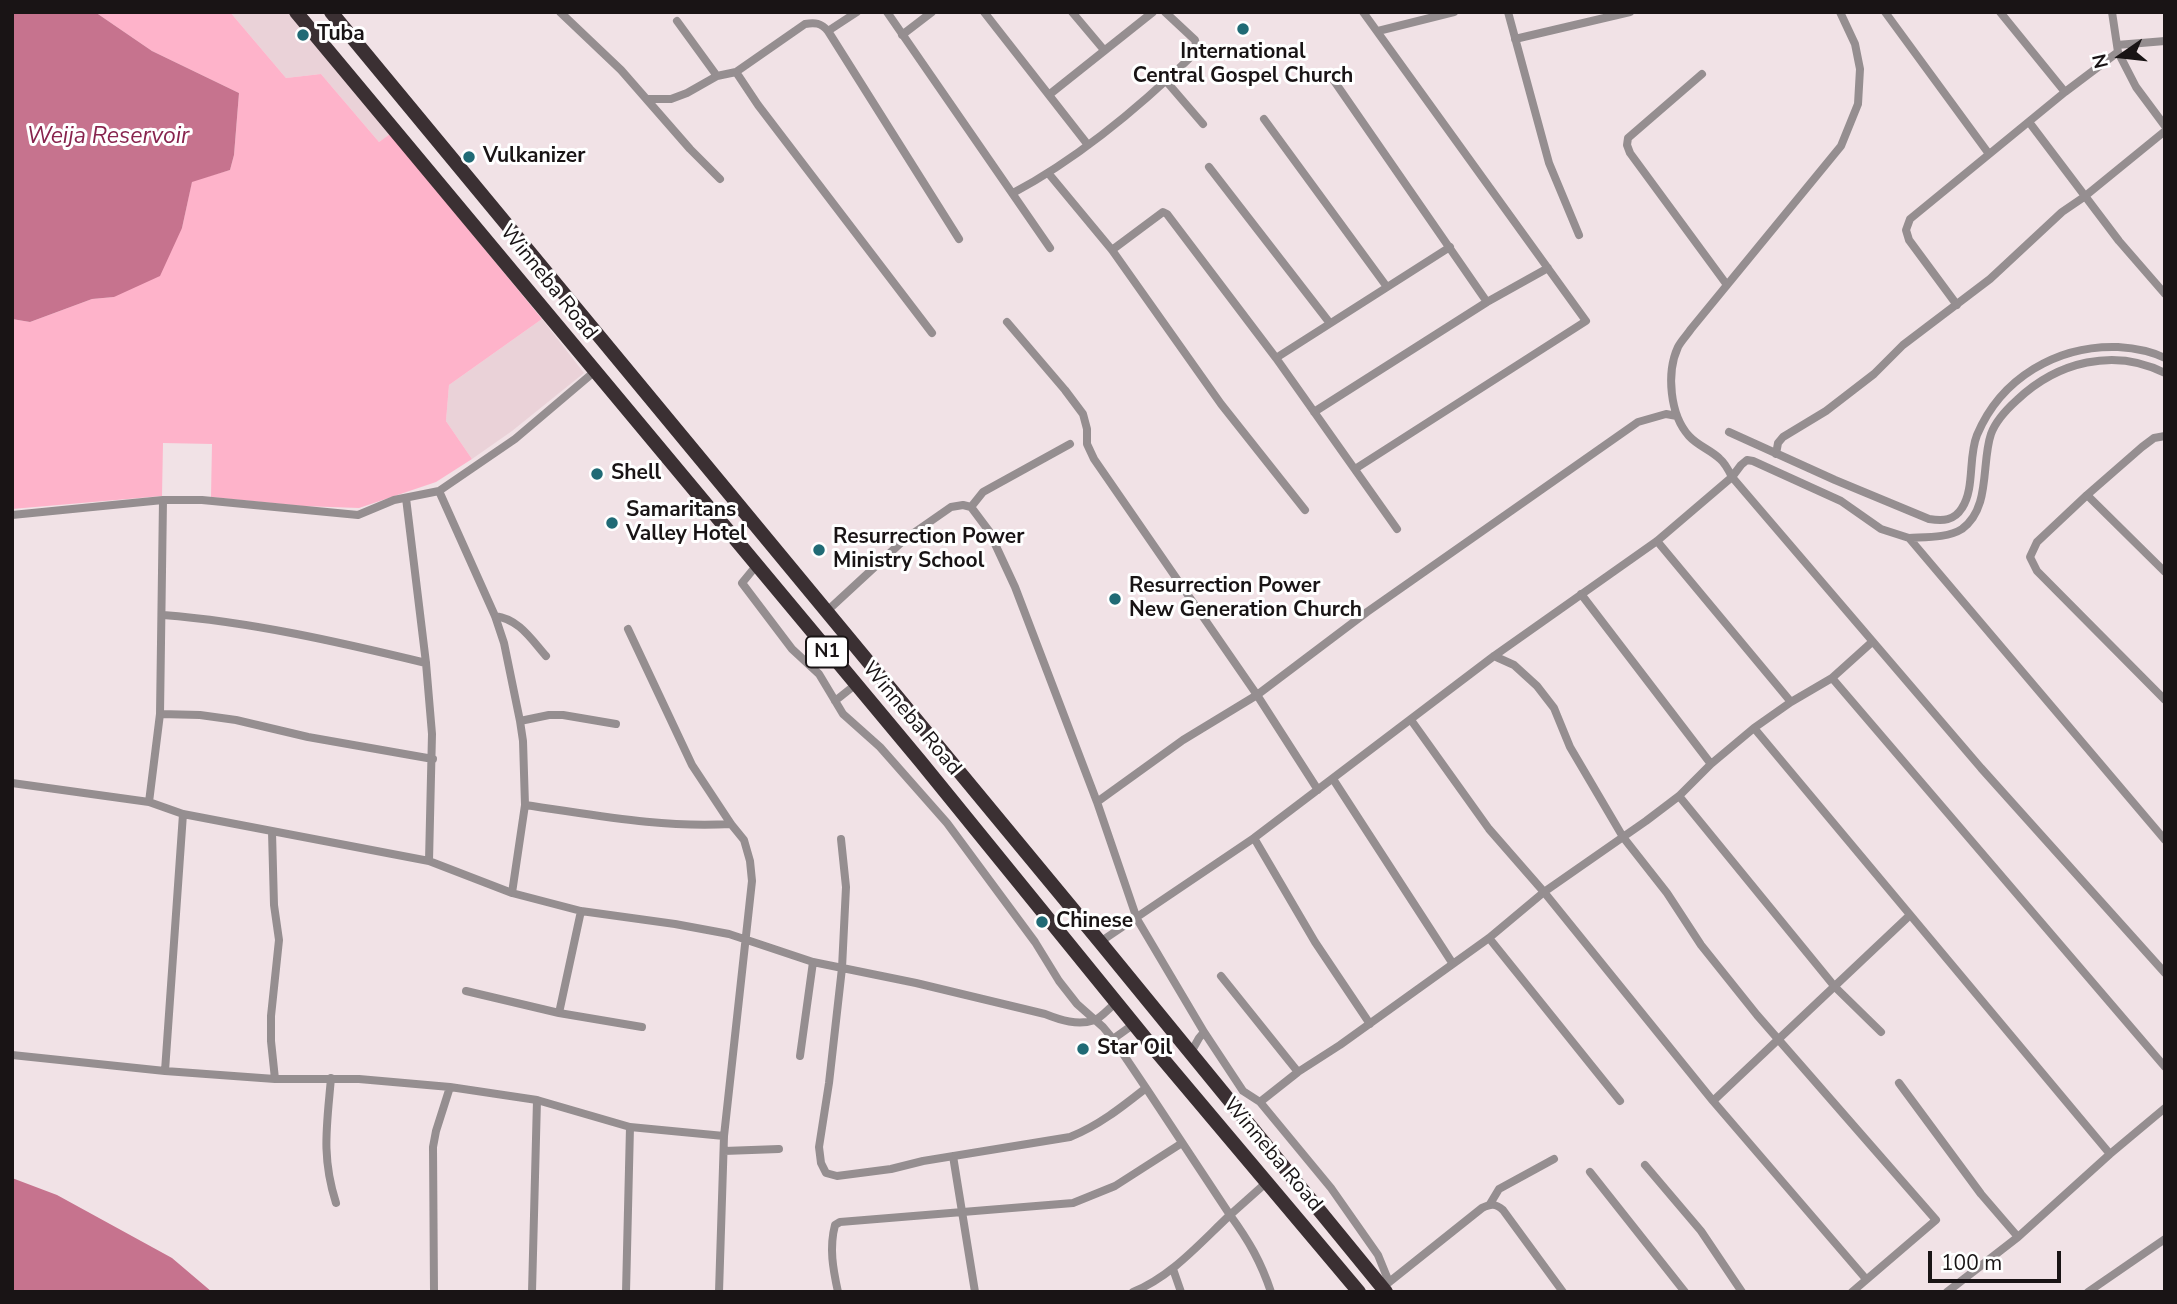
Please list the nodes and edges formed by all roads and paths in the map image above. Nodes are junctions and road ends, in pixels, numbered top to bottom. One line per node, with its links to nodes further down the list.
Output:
1 (296, 12): 58 (highway, Winneba Road / N1)
2 (331, 12): 55 (highway, Winneba Road / N1)
3 (560, 12): 34 (street)
4 (858, 12): 20 (street)
5 (887, 12): 22 (street)
6 (932, 12): 22 (street)
7 (984, 12): 33 (street)
8 (1072, 12): 26 (street)
9 (1153, 12): 26 (street)
10 (1166, 12): 31 (street)
11 (1363, 12): 21 (street)
12 (1454, 12): 21 (street)
13 (1508, 12): 23 (street)
14 (1630, 12): 23 (street)
15 (1840, 12): 52 (street)
16 (1885, 12): 40 (street)
17 (2000, 12): 32 (street)
18 (2112, 12): 25 (street)
19 (677, 21): 30 (street)
20 (828, 31): 27 (street); 47 (street)
21 (1378, 31): 51 (street)
22 (902, 35): 44 (street)
23 (1515, 39): 46 (street)
24 (2165, 41): 25 (street)
25 (2118, 49): 32 (street); 38 (street)
26 (1104, 50): 33 (street)
27 (736, 72): 30 (street); 61 (street)
28 (1702, 74): 52 (street)
29 (1330, 75): 48 (street)
30 (717, 76): 34 (street)
31 (1166, 81): 37 (street); 39 (street)
32 (2065, 92): 36 (street)
33 (1050, 94): 39 (street)
34 (648, 99): 43 (street)
35 (1264, 118): 53 (street)
36 (2029, 121): 40 (street); 45 (street)
37 (1203, 124)
38 (2165, 128): 45 (street)
39 (1088, 145): 42 (street)
40 (1989, 155): 57 (street)
41 (1209, 167): 60 (street)
42 (1049, 174): 44 (street); 50 (street)
43 (720, 179)
44 (1013, 193): 49 (street)
45 (2084, 197): 54 (street); 57 (street)
46 (1579, 235)
47 (959, 239)
48 (1450, 247): 53 (street); 56 (street)
49 (1049, 248)
50 (1112, 250): 62 (street); 79 (street)
51 (1548, 268): 56 (street); 72 (street)
52 (1727, 285): 67 (street)
53 (1387, 287): 60 (street)
54 (2165, 294)
55 (567, 298): 58 (highway); 87 (highway, Winneba Road / N1)
56 (1487, 302): 66 (street)
57 (1958, 305): 71 (street)
58 (548, 315): 64 (highway, Winneba Road / N1)
59 (1007, 322): 97 (street)
60 (1329, 322): 62 (street)
61 (932, 333)
62 (1276, 358): 66 (street)
63 (2165, 358): 71 (street)
64 (594, 372): 74 (street); 84 (highway, Winneba Road / N1)
65 (2165, 373): 82 (street)
66 (1314, 412): 72 (street)
67 (1676, 416): 73 (street); 97 (street)
68 (1729, 432): 71 (street)
69 (2165, 436): 75 (street)
70 (1070, 444): 78 (street)
71 (1776, 454)
72 (1355, 468): 81 (street)
73 (1732, 477): 82 (street); 83 (street); 91 (street)
74 (439, 491): 76 (street); 89 (street)
75 (2087, 495): 85 (street); 98 (street)
76 (406, 498): 77 (street); 94 (street)
77 (163, 500): 80 (street); 88 (street)
78 (971, 508): 87 (street); 113 (street)
79 (1305, 510)
80 (12, 515)
81 (1397, 529)
82 (1909, 538): 123 (street)
83 (1657, 541): 86 (street); 100 (street)
84 (756, 566): 96 (highway, Winneba Road / N1); 99 (street)
85 (2165, 572)
86 (1581, 594): 93 (street); 107 (street)
87 (826, 612): 132 (highway, Winneba Road / N1)
88 (163, 615): 94 (street); 101 (street)
89 (495, 616): 92 (street); 103 (street)
90 (628, 629): 118 (street)
91 (1872, 642): 95 (street); 136 (street)
92 (546, 656)
93 (1494, 656): 102 (street); 120 (street)
94 (426, 663): 106 (street)
95 (1832, 678): 100 (street); 153 (street)
96 (855, 685): 99 (street); 115 (highway, Winneba Road / N1)
97 (1258, 695): 110 (street); 113 (street)
98 (2165, 700)
99 (835, 701): 117 (street)
100 (1791, 702): 105 (street)
101 (160, 714): 106 (street); 112 (street)
102 (1411, 720): 108 (street); 125 (street)
103 (520, 721): 104 (street); 114 (street)
104 (616, 724)
105 (1754, 728): 107 (street); 128 (street)
106 (433, 760): 124 (street)
107 (1711, 764): 111 (street)
108 (1333, 779): 110 (street); 134 (street)
109 (12, 783): 112 (street)
110 (1318, 790): 121 (street)
111 (1679, 796): 120 (street); 138 (street)
112 (149, 802): 116 (street)
113 (1097, 802): 129 (street)
114 (525, 805): 118 (street); 126 (street)
115 (960, 811): 117 (street); 140 (highway, Winneba Road / N1)
116 (183, 814): 119 (street); 154 (street)
117 (947, 823): 142 (street)
118 (731, 824): 131 (street)
119 (272, 832): 124 (street); 157 (street)
120 (1623, 837): 125 (street); 149 (street)
121 (1254, 838): 129 (street); 144 (street)
122 (841, 839): 135 (street)
123 (2165, 840)
124 (429, 861): 126 (street)
125 (1544, 892): 130 (street); 163 (street)
126 (512, 893): 127 (street)
127 (581, 911): 131 (street); 141 (street)
128 (1909, 916): 138 (street); 171 (street)
129 (1137, 919): 132 (street); 147 (street)
130 (1489, 938): 134 (street); 162 (street)
131 (745, 939): 133 (street); 167 (street)
132 (1100, 942): 150 (highway, Winneba Road / N1)
133 (813, 962): 135 (street); 152 (street)
134 (1453, 964): 144 (street)
135 (842, 968): 142 (street); 172 (street)
136 (2165, 973)
137 (1221, 976): 155 (street)
138 (1835, 987): 146 (street); 149 (street)
139 (466, 991): 141 (street)
140 (1117, 1002): 142 (street); 143 (highway, Winneba Road / N1)
141 (559, 1013): 145 (street)
142 (1095, 1020): 148 (street)
143 (1134, 1024): 148 (street); 176 (highway, Winneba Road / N1)
144 (1370, 1024): 155 (street)
145 (642, 1027)
146 (1881, 1031)
147 (1205, 1032): 150 (street); 164 (street)
148 (1113, 1039): 160 (street)
149 (1777, 1039): 163 (street); 187 (street)
150 (1190, 1054): 183 (highway, Winneba Road / N1)
151 (12, 1055): 154 (street)
152 (800, 1056)
153 (2165, 1067)
154 (165, 1071): 157 (street)
155 (1297, 1072): 164 (street)
156 (331, 1078): 157 (street); 159 (street); 177 (street)
157 (275, 1079)
158 (1899, 1083): 181 (street)
159 (450, 1087): 161 (street); 189 (street)
160 (1146, 1088): 168 (street); 172 (street)
161 (537, 1100): 166 (street); 190 (street)
162 (1620, 1101)
163 (1713, 1101): 187 (street)
164 (1261, 1102): 188 (street)
165 (2165, 1108): 171 (street)
166 (630, 1127): 167 (street); 191 (street)
167 (724, 1136): 170 (street)
168 (1182, 1143): 179 (street); 180 (street)
169 (779, 1149): 170 (street)
170 (724, 1151): 192 (street)
171 (2110, 1154): 181 (street)
172 (953, 1156): 179 (street)
173 (1554, 1160): 178 (street)
174 (1645, 1165): 201 (street)
175 (1590, 1172): 200 (street)
176 (1267, 1182): 180 (street); 185 (highway, Winneba Road / N1)
177 (336, 1203)
178 (1490, 1204): 188 (street); 199 (street)
179 (962, 1213): 193 (street); 194 (street)
180 (1230, 1215): 186 (street); 197 (street)
181 (2018, 1237): 203 (street)
182 (2161, 1242): 184 (street); 204 (street)
183 (1350, 1247): 185 (highway); 188 (highway, Winneba Road / N1)
184 (2165, 1254)
185 (1332, 1258): 198 (highway, Winneba Road / N1)
186 (1173, 1269): 195 (street); 196 (street)
187 (1866, 1279): 202 (street)
188 (1386, 1287)
189 (434, 1292)
190 (532, 1292)
191 (626, 1292)
192 (719, 1292)
193 (838, 1292)
194 (975, 1292)
195 (1133, 1292)
196 (1181, 1292)
197 (1271, 1292)
198 (1359, 1292)
199 (1563, 1292)
200 (1685, 1292)
201 (1742, 1292)
202 (1853, 1292)
203 (1947, 1292)
204 (2088, 1292)

